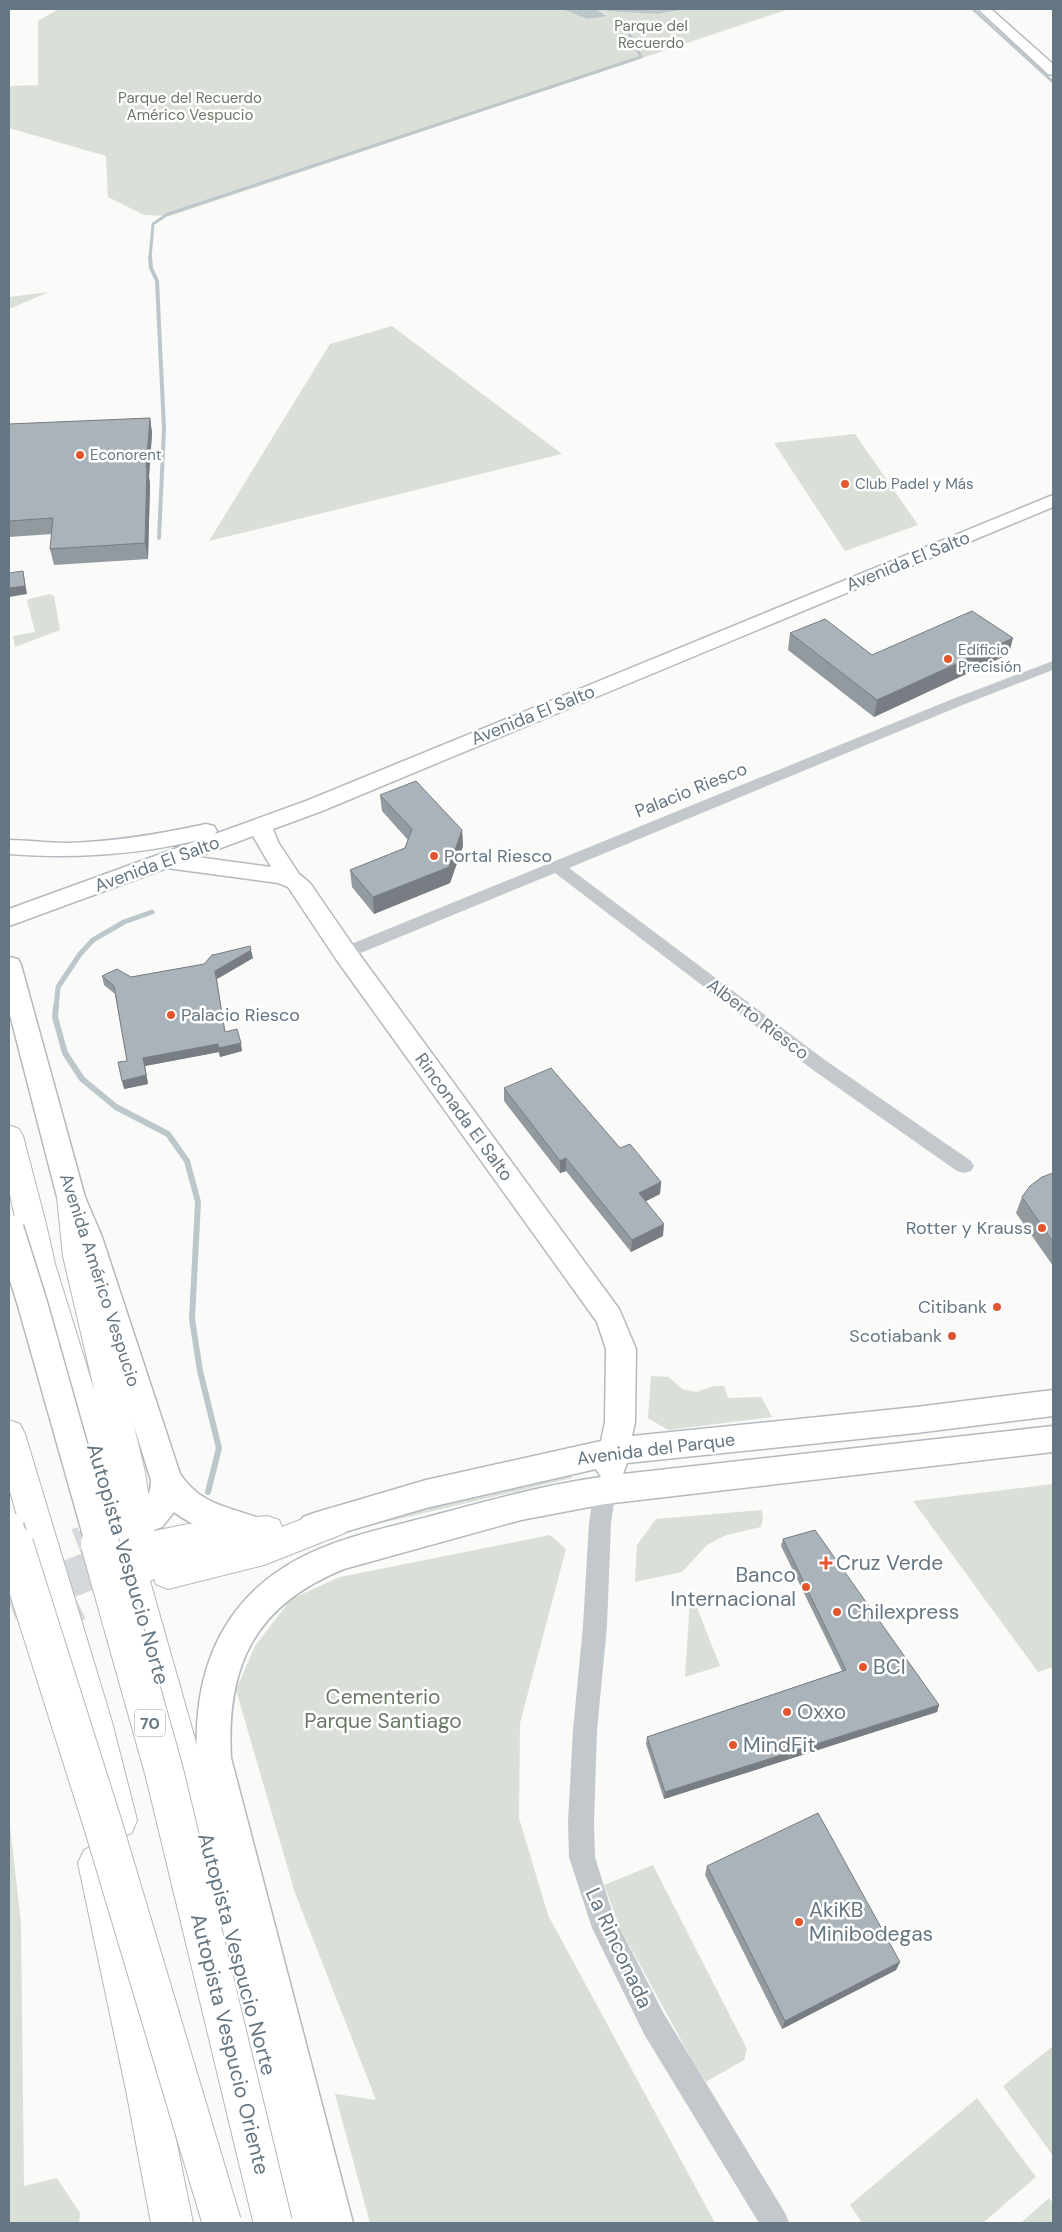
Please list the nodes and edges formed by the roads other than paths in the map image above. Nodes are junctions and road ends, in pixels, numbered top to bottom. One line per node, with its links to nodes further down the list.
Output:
1 (984, 9): 2 (main road)
2 (1053, 71)
3 (1053, 491): 8 (main road, Avenida El Salto)
4 (1053, 501): 6 (main road, Avenida El Salto)
5 (1053, 665): 10 (street, Palacio Riesco)
6 (261, 827): 9 (main road, Avenida El Salto); 11 (main road, Rinconada El Salto)
7 (9, 847): 8 (main road, Avenida El Salto)
8 (66, 850): 9 (main road)
9 (164, 860): 11 (main road); 12 (main road, Avenida El Salto)
10 (557, 867): 13 (street, Palacio Riesco); 17 (street, Alberto Riesco)
11 (290, 878): 13 (main road, Rinconada El Salto)
12 (9, 918)
13 (345, 953): 23 (main road, Rinconada El Salto)
14 (9, 965): 15 (main road, Avenida Américo Vespucio)
15 (13, 998): 18 (main road, Avenida Américo Vespucio)
16 (9, 1136): 30 (highway, Autopista Vespucio Norte / 70)
17 (964, 1166)
18 (71, 1197): 24 (main road, Avenida Américo Vespucio); 30 (highway)
19 (9, 1229): 35 (highway, Autopista Vespucio Oriente / 70, bridge)
20 (1053, 1403): 23 (main road, Avenida del Parque)
21 (9, 1434): 33 (highway)
22 (1053, 1438): 25 (main road, Avenida del Parque)
23 (615, 1451): 25 (main road, Rinconada El Salto); 26 (main road, Avenida del Parque)
24 (166, 1480): 28 (main road, Avenida Américo Vespucio); 29 (main road)
25 (605, 1490): 37 (main road, Avenida del Parque); 38 (street, La Rinconada)
26 (333, 1522): 28 (main road, Avenida del Parque); 29 (highway)
27 (9, 1527): 34 (highway, bridge)
28 (267, 1531): 29 (highway)
29 (157, 1546)
30 (150, 1641): 36 (highway, Autopista Vespucio Norte / 70)
31 (94, 1847): 32 (highway)
32 (172, 2223)
33 (214, 2223)
34 (222, 2223)
35 (273, 2223)
36 (312, 2223)
37 (333, 2223)
38 (775, 2223)

